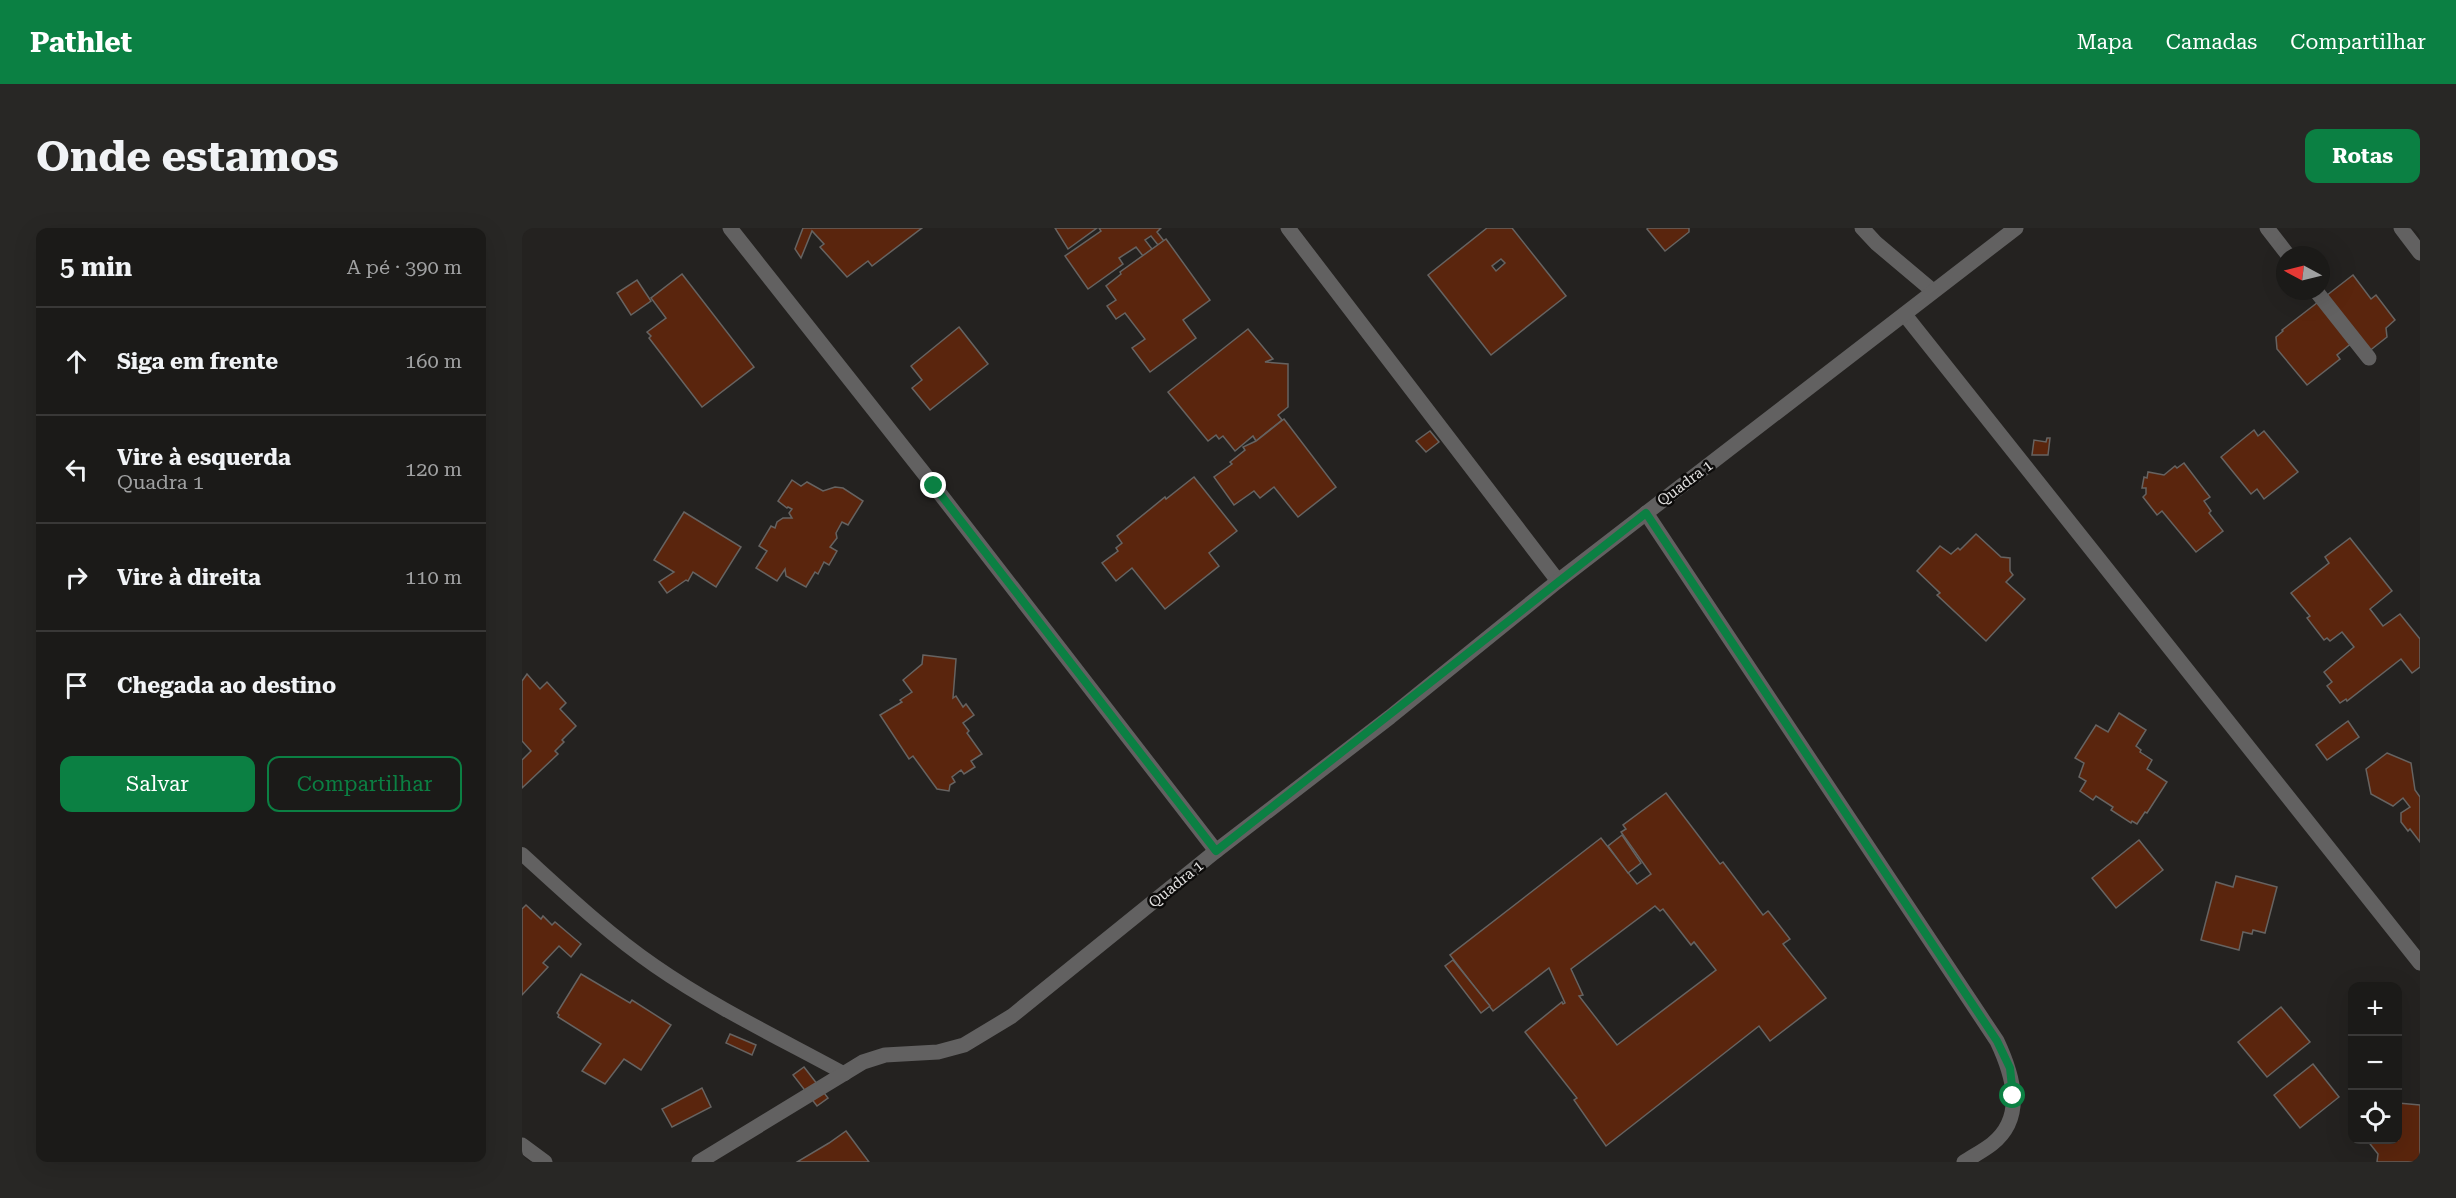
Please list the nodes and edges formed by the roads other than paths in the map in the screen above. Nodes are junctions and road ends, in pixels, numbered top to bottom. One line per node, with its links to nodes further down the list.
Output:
1 (730, 228): 15 (street)
2 (1288, 228): 14 (street)
3 (1862, 228): 9 (street)
4 (2016, 228): 9 (street, Quadra 1)
5 (2267, 228): 7 (street)
6 (2401, 228): 8 (street)
7 (2281, 246)
8 (2420, 253)
9 (1933, 291): 11 (street, Quadra 1)
10 (2323, 300): 12 (street)
11 (1905, 315): 13 (street, Quadra 1); 17 (street)
12 (2369, 358)
13 (1646, 513): 14 (street, Quadra 1); 22 (street)
14 (1558, 581): 15 (street, Quadra 1)
15 (1216, 851): 18 (street, Quadra 1)
16 (522, 854): 18 (lane)
17 (2420, 963)
18 (845, 1074): 21 (street, Quadra 1)
19 (522, 1145): 20 (street)
20 (545, 1162)
21 (699, 1162)
22 (1964, 1162)

